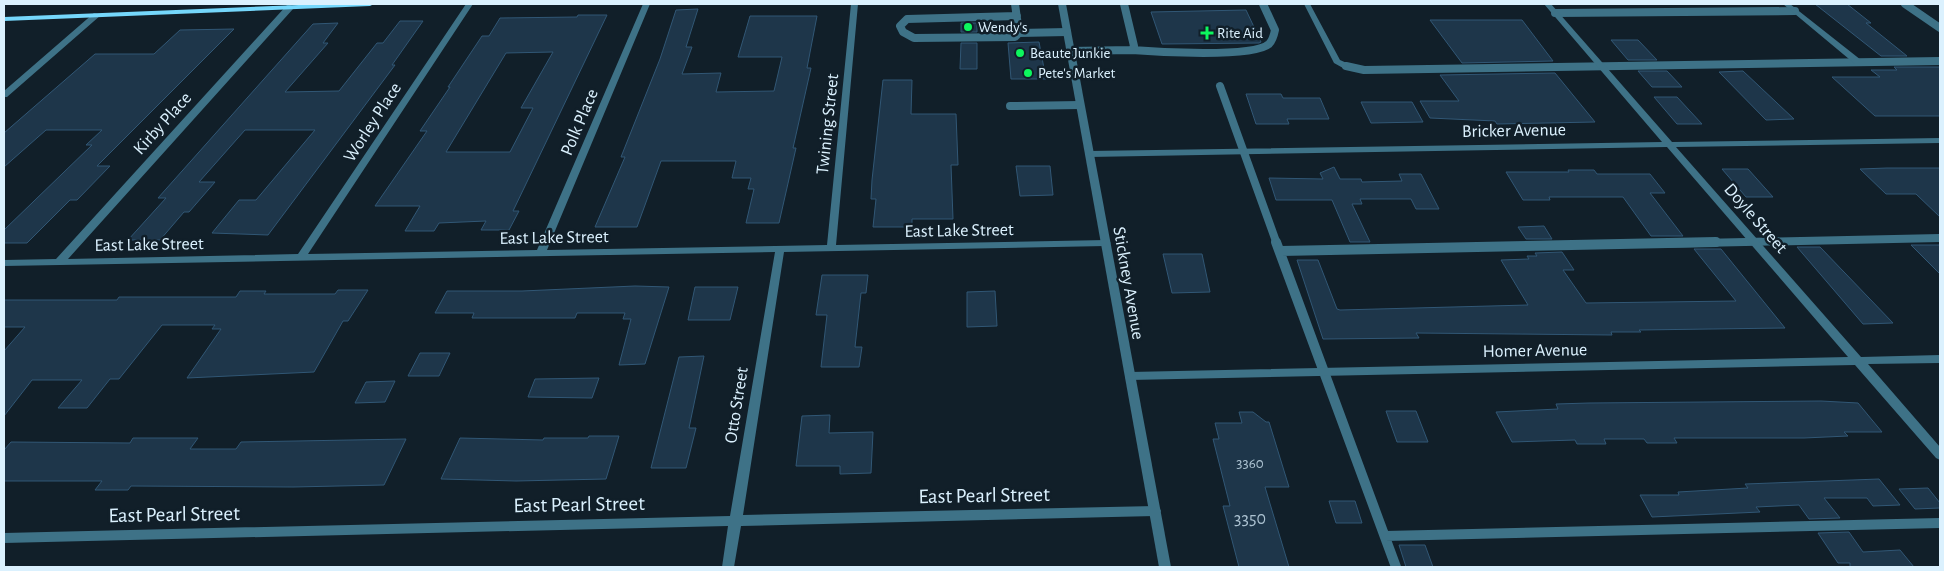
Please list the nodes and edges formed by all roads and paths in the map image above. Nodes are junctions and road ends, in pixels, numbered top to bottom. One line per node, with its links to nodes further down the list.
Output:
1 (370, 4): 13 (main road)
2 (469, 4): 43 (street, Worley Place)
3 (646, 4): 42 (street, Polk Place)
4 (855, 4): 39 (street, Twining Street)
5 (1015, 4): 17 (lane)
6 (1062, 4): 20 (street, Stickney Avenue)
7 (1124, 4): 22 (lane)
8 (1264, 4): 22 (lane)
9 (1307, 4): 26 (street)
10 (1547, 4): 15 (street, Doyle Street)
11 (1786, 4): 14 (street)
12 (1905, 4): 19 (lane)
13 (290, 7): 16 (main road); 44 (street, Kirby Place)
14 (1795, 11): 15 (lane); 25 (street)
15 (1555, 13): 27 (street, Doyle Street)
16 (97, 15): 18 (main road); 29 (street)
17 (1017, 16): 21 (lane); 21 (lane)
18 (4, 19)
19 (1940, 28)
20 (1067, 32): 21 (lane); 23 (street, Stickney Avenue)
21 (1019, 33)
22 (1132, 50): 23 (lane)
23 (1070, 51): 30 (street, Stickney Avenue)
24 (1940, 61): 25 (lane)
25 (1858, 62): 27 (lane)
26 (1346, 66): 27 (lane)
27 (1602, 66): 33 (street, Doyle Street)
28 (1220, 86): 34 (lane)
29 (4, 95)
30 (1080, 105): 31 (lane); 35 (street, Stickney Avenue)
31 (1010, 106)
32 (1940, 140): 33 (street, Bricker Avenue)
33 (1670, 144): 34 (street, Bricker Avenue); 37 (street, Doyle Street)
34 (1242, 151): 35 (street, Bricker Avenue); 41 (lane)
35 (1089, 154): 38 (street, Stickney Avenue)
36 (1940, 238): 37 (lane)
37 (1754, 242): 41 (lane); 47 (street, Doyle Street)
38 (1106, 243): 39 (street, East Lake Street); 49 (street, Stickney Avenue)
39 (830, 248): 40 (street, East Lake Street)
40 (780, 249): 42 (street, East Lake Street); 52 (street, Otto Street)
41 (1281, 251): 48 (lane)
42 (541, 253): 43 (street, East Lake Street)
43 (301, 258): 44 (street, East Lake Street)
44 (58, 262): 45 (street, East Lake Street)
45 (4, 263)
46 (1940, 359): 47 (street, Homer Avenue)
47 (1858, 360): 48 (street, Homer Avenue); 50 (street, Doyle Street)
48 (1325, 372): 49 (street, Homer Avenue); 54 (lane)
49 (1130, 376): 51 (street, Stickney Avenue)
50 (1940, 454)
51 (1154, 511): 52 (street, East Pearl Street); 57 (street, Stickney Avenue)
52 (735, 521): 55 (street, East Pearl Street); 56 (street, Otto Street)
53 (1940, 523): 54 (lane)
54 (1384, 536): 58 (lane)
55 (4, 538)
56 (728, 567)
57 (1165, 567)
58 (1396, 567)

